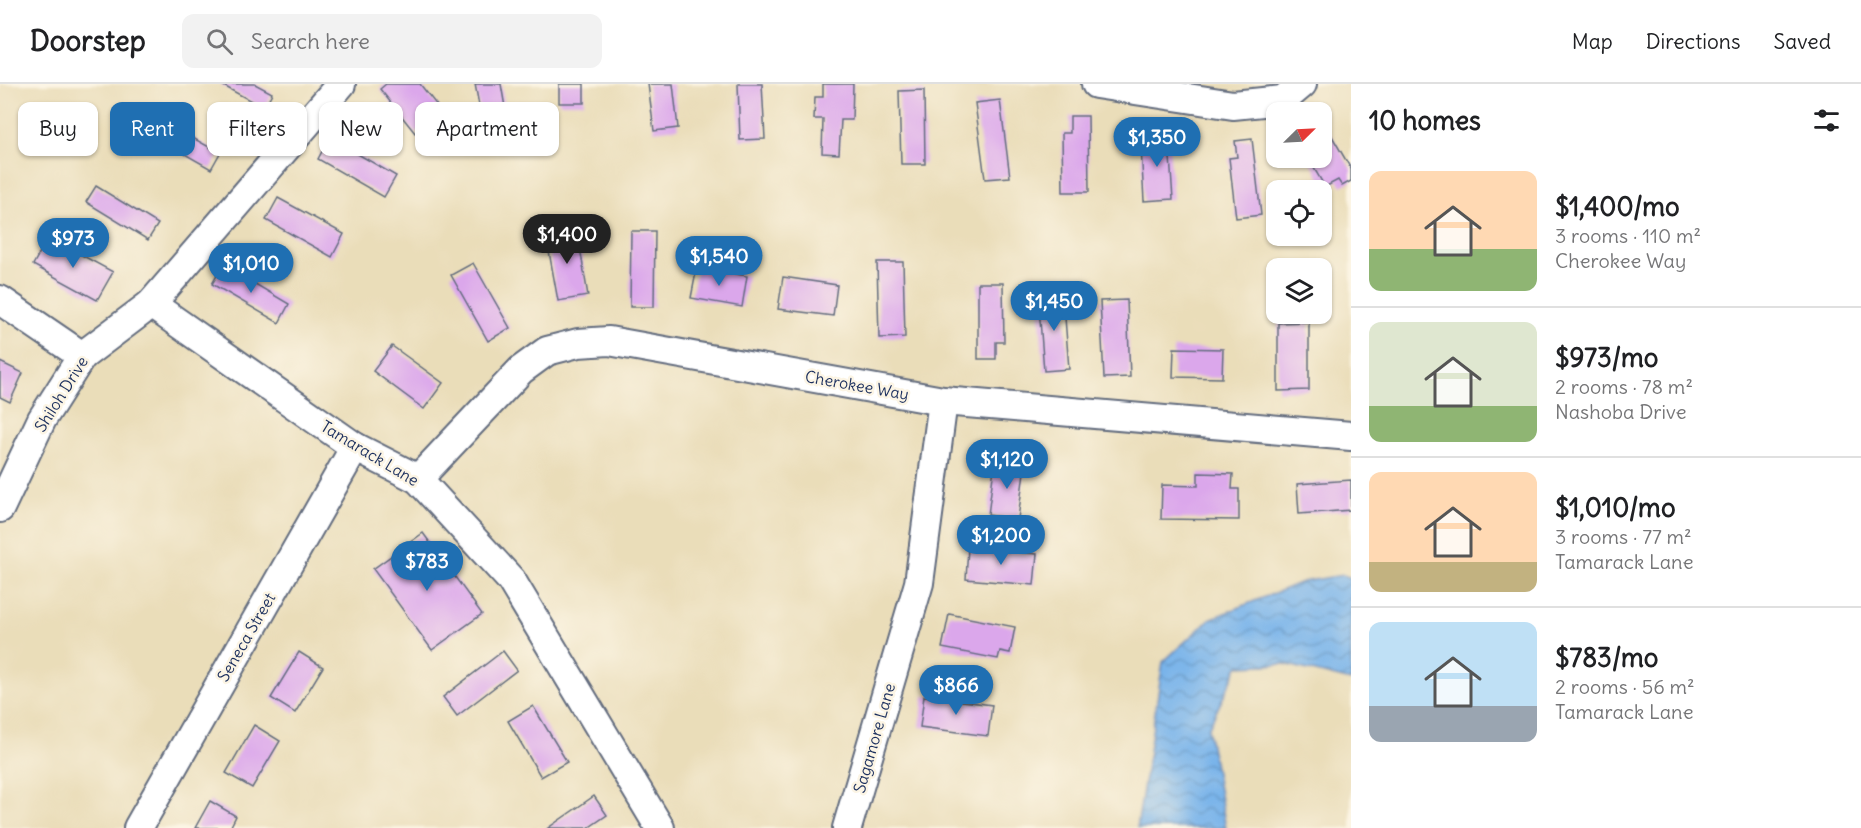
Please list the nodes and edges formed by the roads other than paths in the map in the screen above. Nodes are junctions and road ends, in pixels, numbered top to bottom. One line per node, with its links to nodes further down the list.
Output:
1 (341, 84): 5 (street, Shiloh Drive)
2 (1096, 84): 3 (street)
3 (1302, 84)
4 (0, 300): 6 (street)
5 (151, 304): 6 (street, Shiloh Drive); 9 (street, Tamarack Lane)
6 (82, 356): 11 (street, Shiloh Drive)
7 (943, 401): 8 (street, Cherokee Way); 10 (street, Cherokee Way); 14 (street, Sagamore Lane)
8 (1351, 436)
9 (355, 447): 10 (street, Tamarack Lane); 12 (street, Seneca Street)
10 (418, 479): 13 (street, Tamarack Lane)
11 (0, 508)
12 (138, 828)
13 (660, 828)
14 (848, 828)

